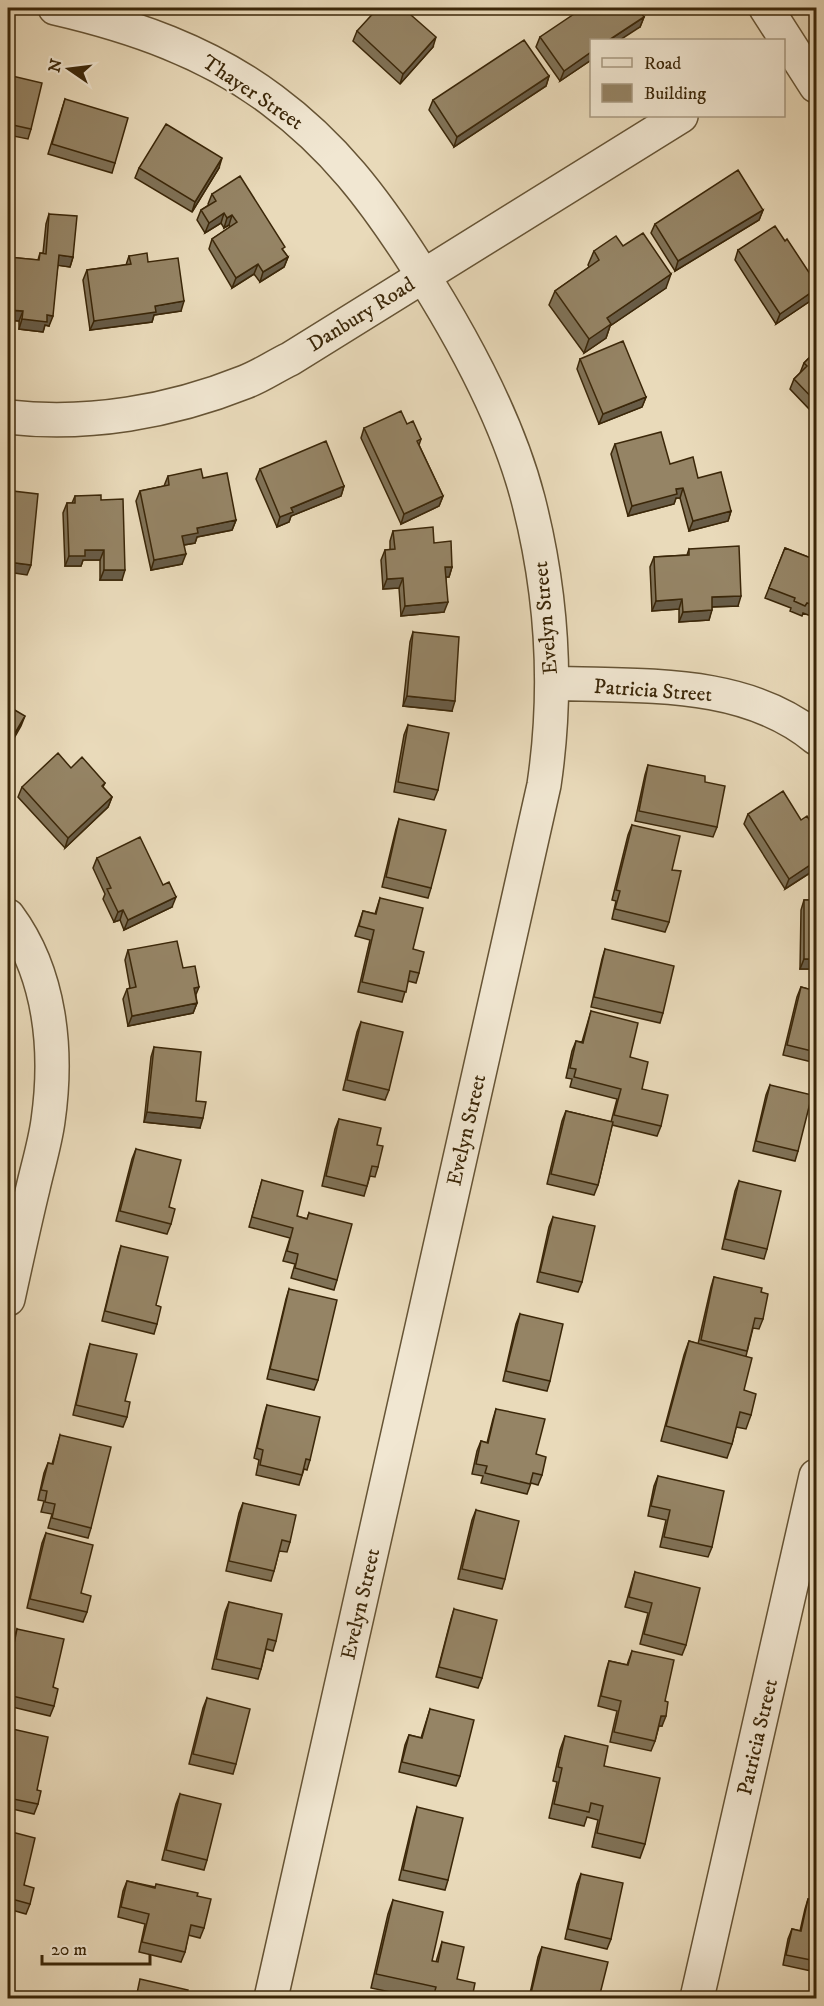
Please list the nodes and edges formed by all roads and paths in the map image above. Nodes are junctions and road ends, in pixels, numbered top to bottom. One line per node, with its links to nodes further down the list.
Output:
1 (55, 8): 6 (street, Thayer Street)
2 (766, 8): 3 (street)
3 (797, 44): 4 (street)
4 (816, 86)
5 (679, 117): 6 (street, Danbury Road)
6 (423, 275): 7 (street, Danbury Road); 8 (street, Evelyn Street)
7 (8, 417)
8 (552, 683): 9 (street, Patricia Street); 13 (street, Evelyn Street)
9 (816, 738)
10 (8, 916): 11 (street)
11 (8, 1299)
12 (816, 1476): 14 (street, Patricia Street)
13 (271, 1998)
14 (696, 1998)

